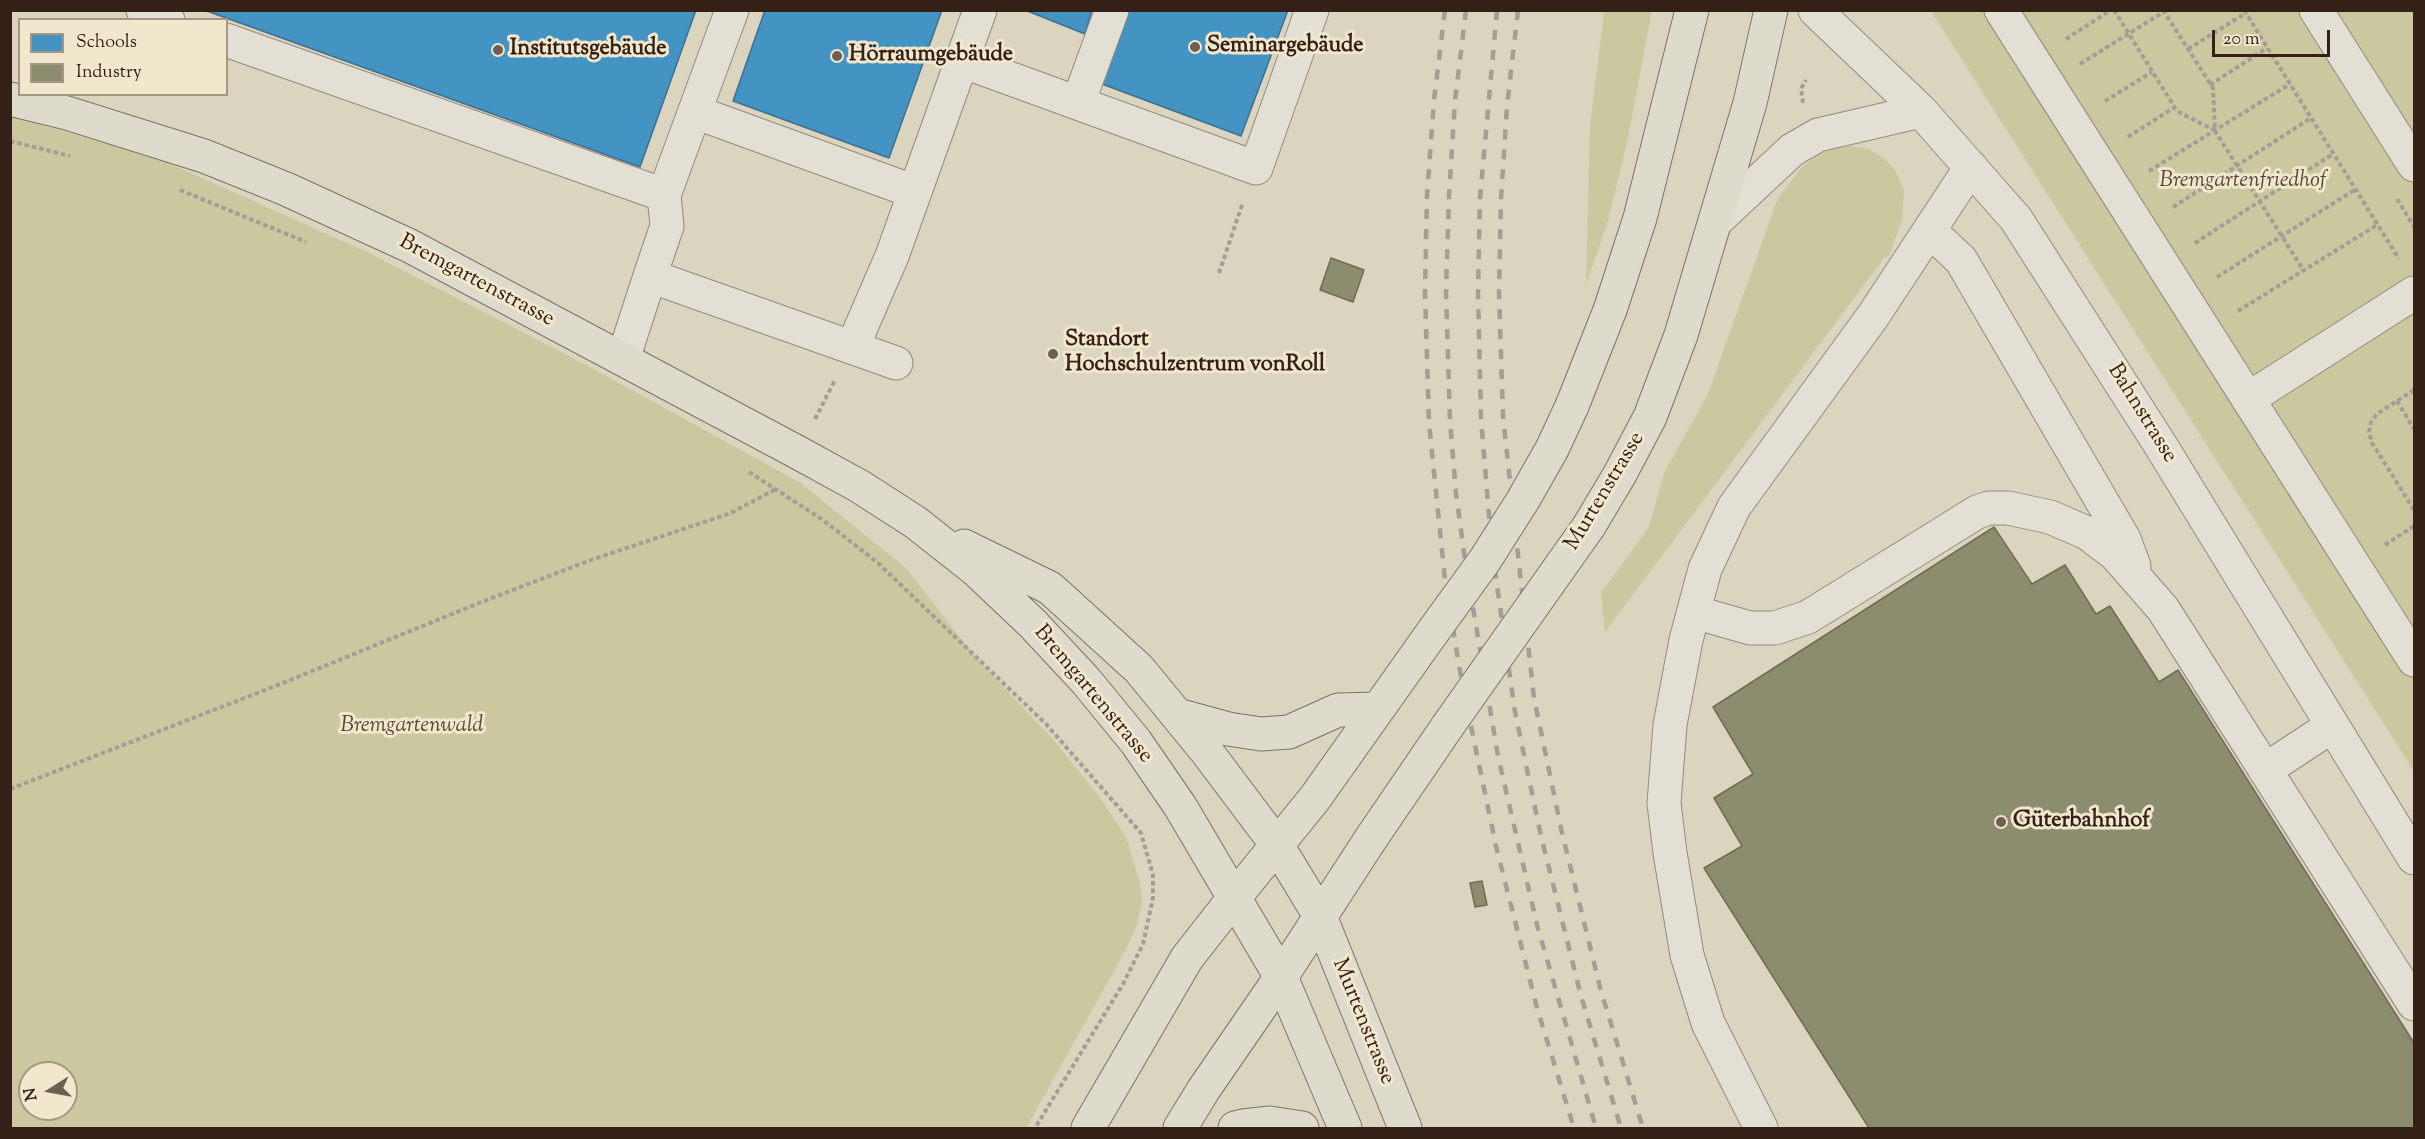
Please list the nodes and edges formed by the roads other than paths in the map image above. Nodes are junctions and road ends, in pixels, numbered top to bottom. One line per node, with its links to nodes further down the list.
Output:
1 (143, 10): 11 (street)
2 (732, 10): 17 (street)
3 (980, 10): 13 (street)
4 (1112, 10): 15 (street)
5 (1312, 10): 15 (street)
6 (1692, 10): 34 (main road, bridge)
7 (1771, 10): 22 (main road, Murtenstrasse)
8 (1815, 10): 16 (street, Bahnstrasse)
9 (2001, 10): 29 (street)
10 (2316, 10): 18 (street)
11 (163, 18)
12 (228, 41): 21 (street)
13 (962, 61): 15 (street); 20 (street)
14 (10, 99): 27 (main road, Bremgartenstrasse)
15 (1078, 103)
16 (1921, 111): 19 (street, Bahnstrasse); 22 (street)
17 (695, 112): 20 (street); 21 (street)
18 (2415, 165)
19 (1971, 167): 23 (street); 36 (street, Bahnstrasse)
20 (915, 192): 26 (street)
21 (664, 195): 24 (street)
22 (1716, 221): 41 (main road, Murtenstrasse, bridge)
23 (1930, 231): 31 (street); 32 (street)
24 (651, 276): 27 (street); 28 (street)
25 (2409, 280): 29 (street)
26 (859, 332)
27 (623, 359): 30 (main road, Bremgartenstrasse)
28 (896, 363)
29 (2248, 399): 33 (street)
30 (915, 522): 35 (main road, Bremgartenstrasse); 40 (main road, Bremgartenstrasse)
31 (2139, 579): 32 (street); 37 (street)
32 (1694, 612): 50 (street)
33 (2415, 660)
34 (1378, 709): 35 (main road); 38 (main road)
35 (1177, 715): 38 (main road, Bremgartenstrasse)
36 (2332, 726): 37 (street); 39 (street, Bahnstrasse)
37 (2265, 770): 43 (street)
38 (1277, 846): 40 (main road); 41 (main road, Murtenstrasse)
39 (2415, 858)
40 (1234, 898): 42 (main road); 44 (main road)
41 (1320, 916): 42 (main road, Murtenstrasse); 49 (main road, Murtenstrasse)
42 (1281, 977): 45 (main road, Murtenstrasse); 48 (main road)
43 (2415, 1004)
44 (1088, 1128)
45 (1180, 1128)
46 (1235, 1128): 47 (main road)
47 (1302, 1128)
48 (1345, 1128)
49 (1405, 1128)
50 (1761, 1128)

